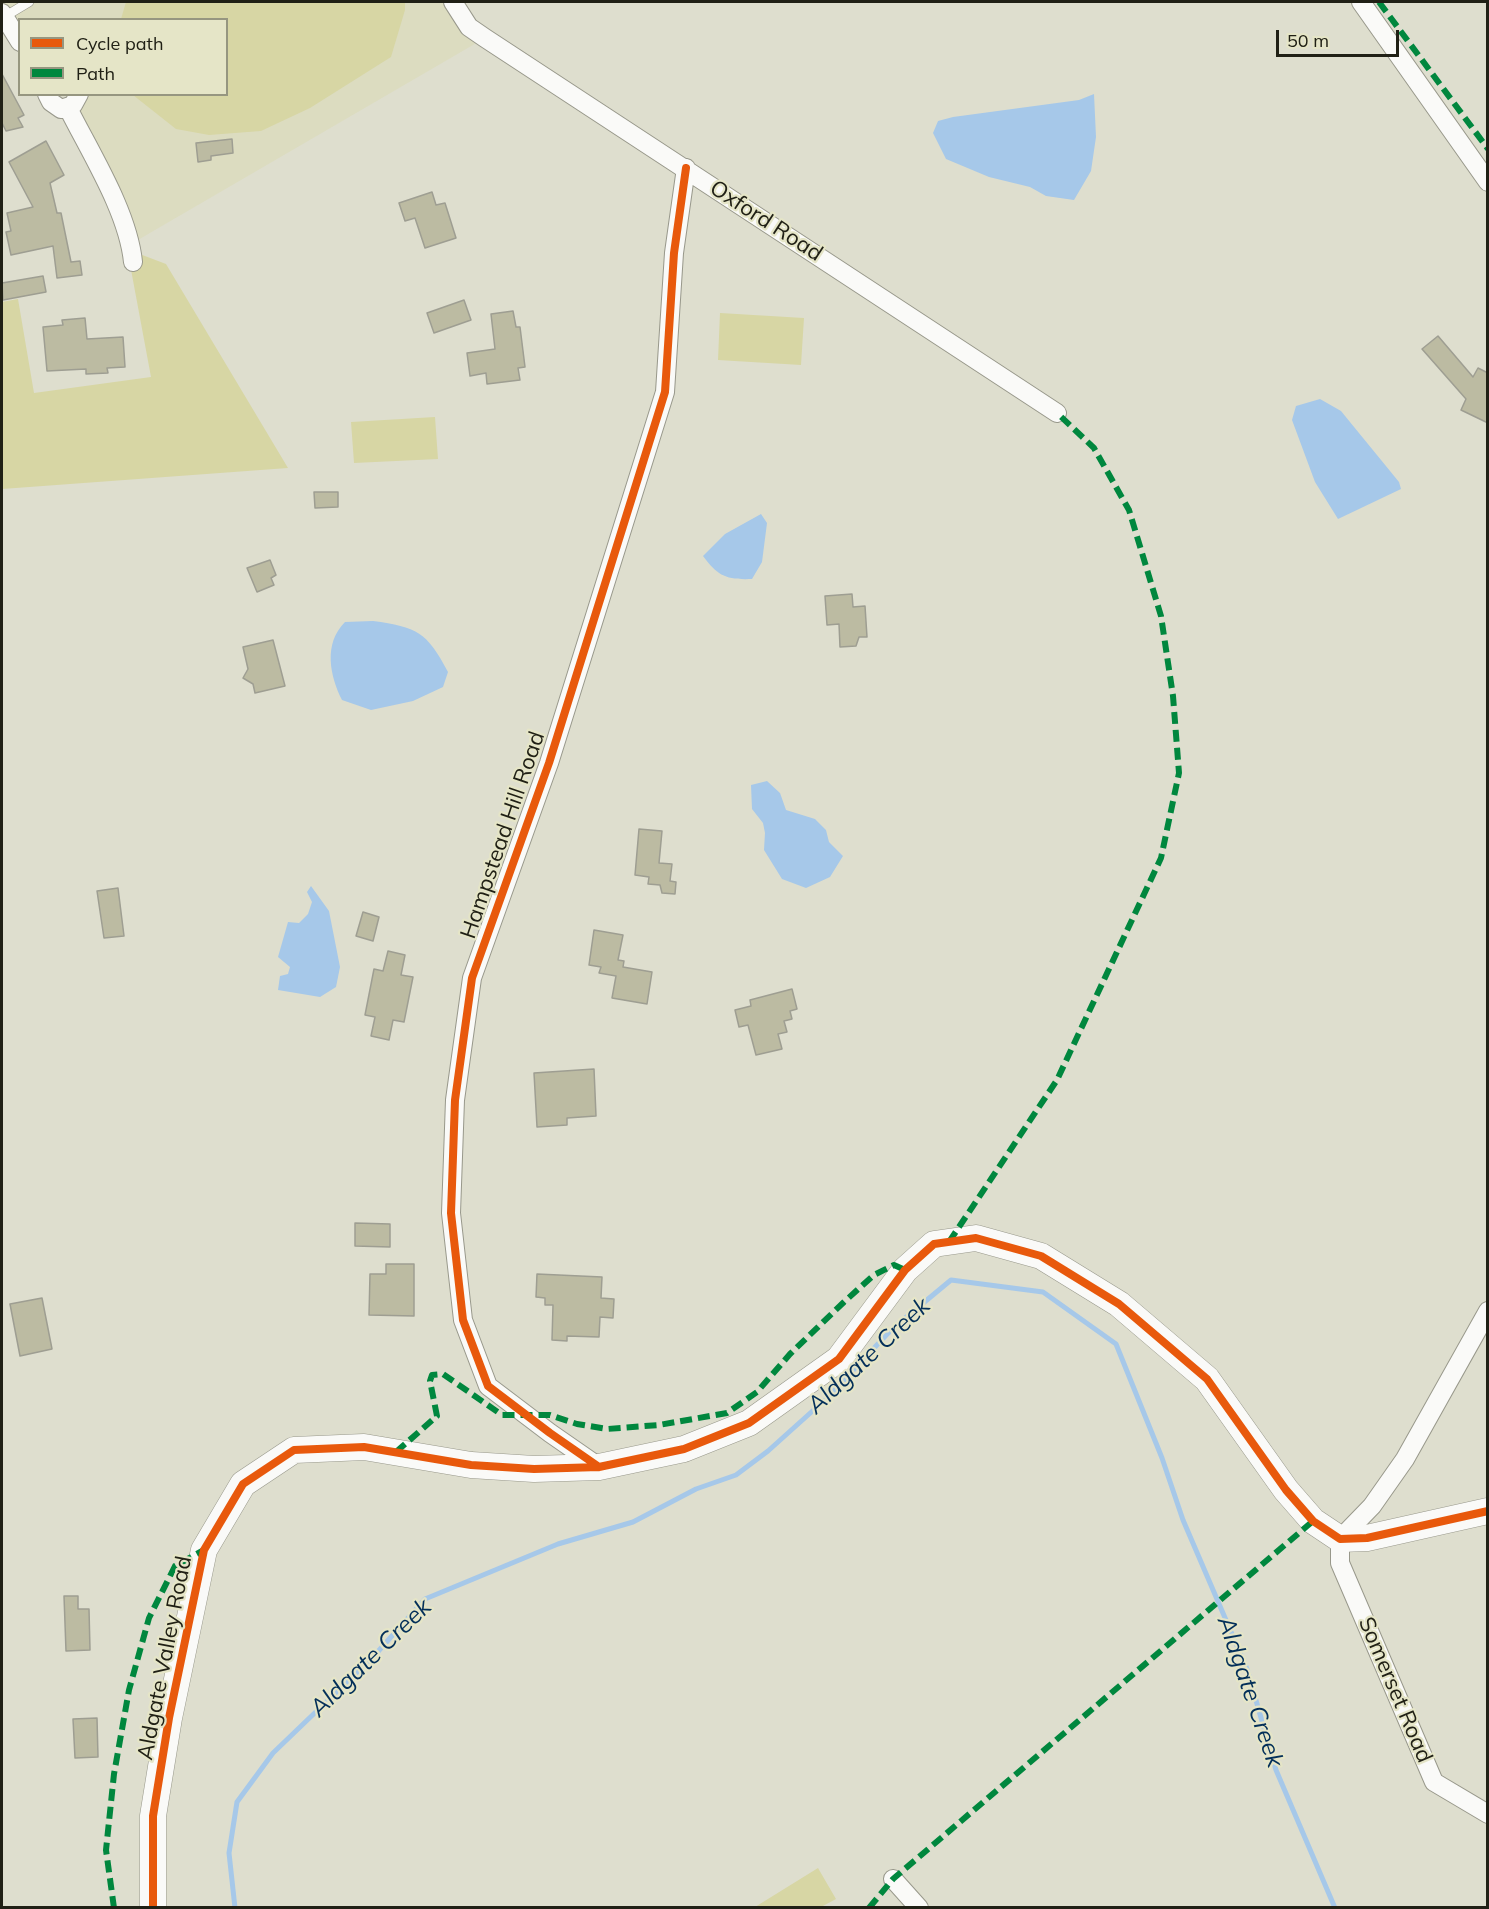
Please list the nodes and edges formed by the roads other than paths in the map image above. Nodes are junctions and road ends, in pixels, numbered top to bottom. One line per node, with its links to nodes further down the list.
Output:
1 (29, 2): 4 (lane)
2 (453, 2): 8 (street, Oxford Road)
3 (1361, 2): 9 (street)
4 (3, 15): 5 (street)
5 (18, 39)
6 (48, 96): 7 (street)
7 (74, 101): 10 (street)
8 (686, 168): 11 (street, Oxford Road); 13 (street, Hampstead Hill Road)
9 (1488, 182)
10 (132, 262)
11 (1057, 413)
12 (1488, 1311): 15 (street)
13 (599, 1467): 15 (street, Aldgate Valley Road); 18 (street, Aldgate Valley Road)
14 (1488, 1511): 15 (street)
15 (1340, 1539): 16 (street, Somerset Road)
16 (1488, 1814)
17 (893, 1880): 19 (street)
18 (153, 1908)
19 (919, 1908)

